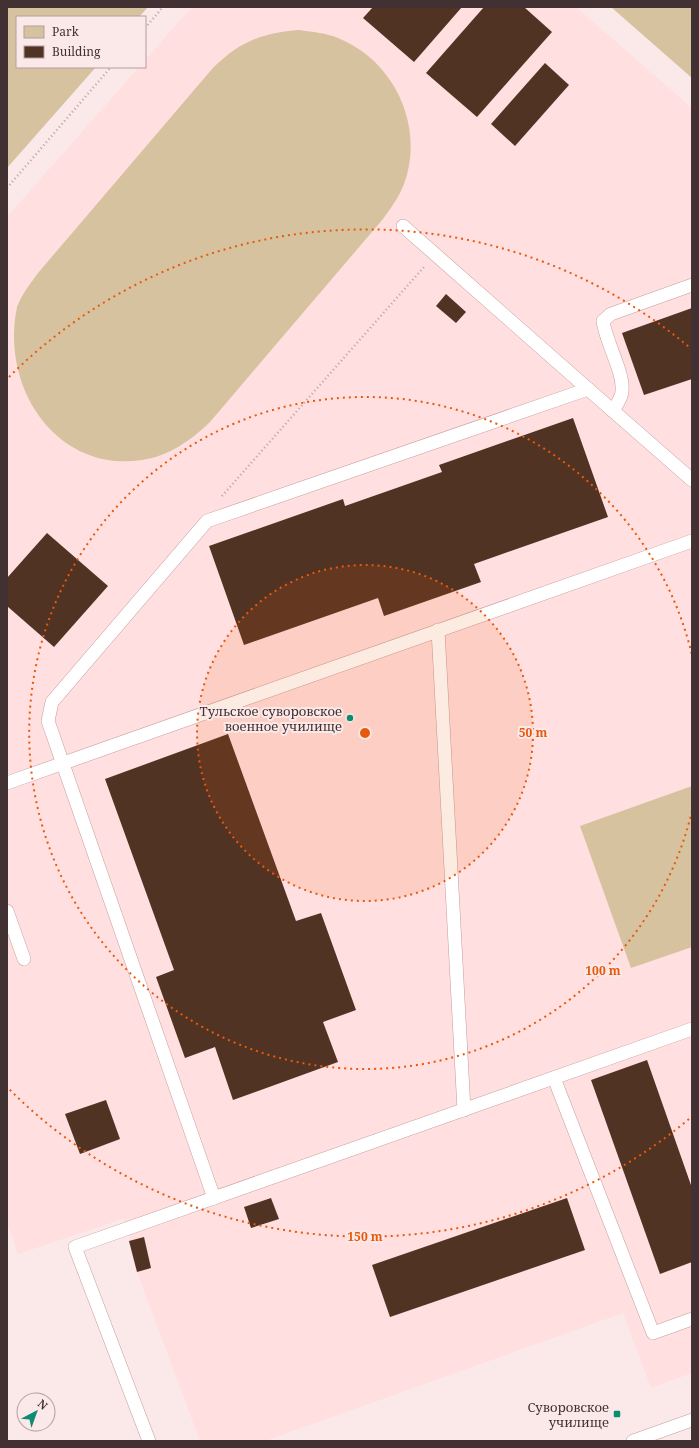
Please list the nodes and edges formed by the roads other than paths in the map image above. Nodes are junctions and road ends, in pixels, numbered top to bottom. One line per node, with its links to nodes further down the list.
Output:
1 (402, 226): 3 (lane)
2 (692, 285): 4 (lane)
3 (588, 389): 4 (lane); 8 (lane)
4 (613, 411): 5 (lane)
5 (692, 480)
6 (692, 541): 7 (lane)
7 (438, 630): 8 (lane); 14 (lane)
8 (63, 763): 9 (lane); 15 (lane)
9 (7, 783)
10 (7, 911): 11 (lane)
11 (24, 959)
12 (692, 1029): 13 (lane)
13 (554, 1078): 14 (lane); 16 (lane)
14 (464, 1110): 15 (lane)
15 (214, 1198): 18 (lane)
16 (692, 1319)
17 (692, 1420): 19 (lane)
18 (150, 1441)
19 (633, 1441)

